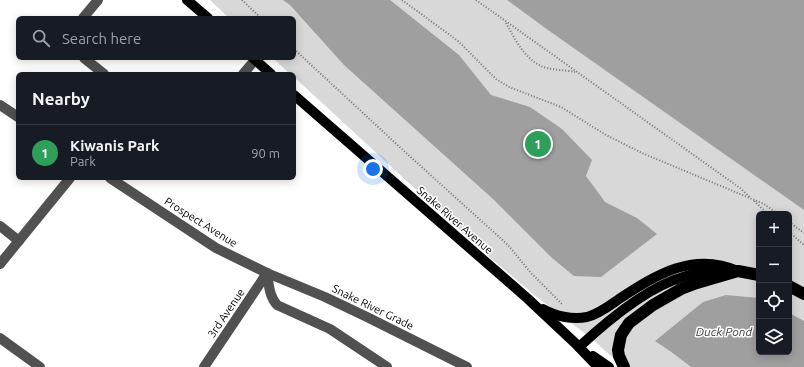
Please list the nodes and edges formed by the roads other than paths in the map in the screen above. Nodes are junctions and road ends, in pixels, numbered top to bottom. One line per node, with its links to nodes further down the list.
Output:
1 (98, 0): 3 (street)
2 (187, 0): 4 (main road)
3 (85, 16)
4 (206, 16)
5 (86, 60): 8 (street)
6 (253, 60): 9 (street)
7 (255, 60): 10 (main road)
8 (102, 72)
9 (244, 72)
10 (269, 72)
11 (296, 97): 24 (main road, Snake River Avenue)
12 (0, 105): 13 (street)
13 (16, 116)
14 (68, 180): 17 (street)
15 (113, 180): 20 (street, Prospect Avenue)
16 (0, 226): 17 (street)
17 (19, 241): 18 (street)
18 (0, 264)
19 (738, 271): 21 (highway); 24 (main road); 26 (main road); 33 (highway)
20 (268, 273): 28 (street, 3rd Avenue); 29 (street); 30 (street, Snake River Grade)
21 (756, 274)
22 (792, 288): 23 (highway)
23 (804, 294)
24 (527, 298): 26 (main road, Snake River Avenue)
25 (0, 338): 27 (street)
26 (579, 347): 31 (main road, Snake River Avenue); 32 (main road)
27 (40, 367)
28 (205, 367)
29 (387, 367)
30 (467, 367)
31 (598, 367)
32 (609, 367)
33 (624, 367)

